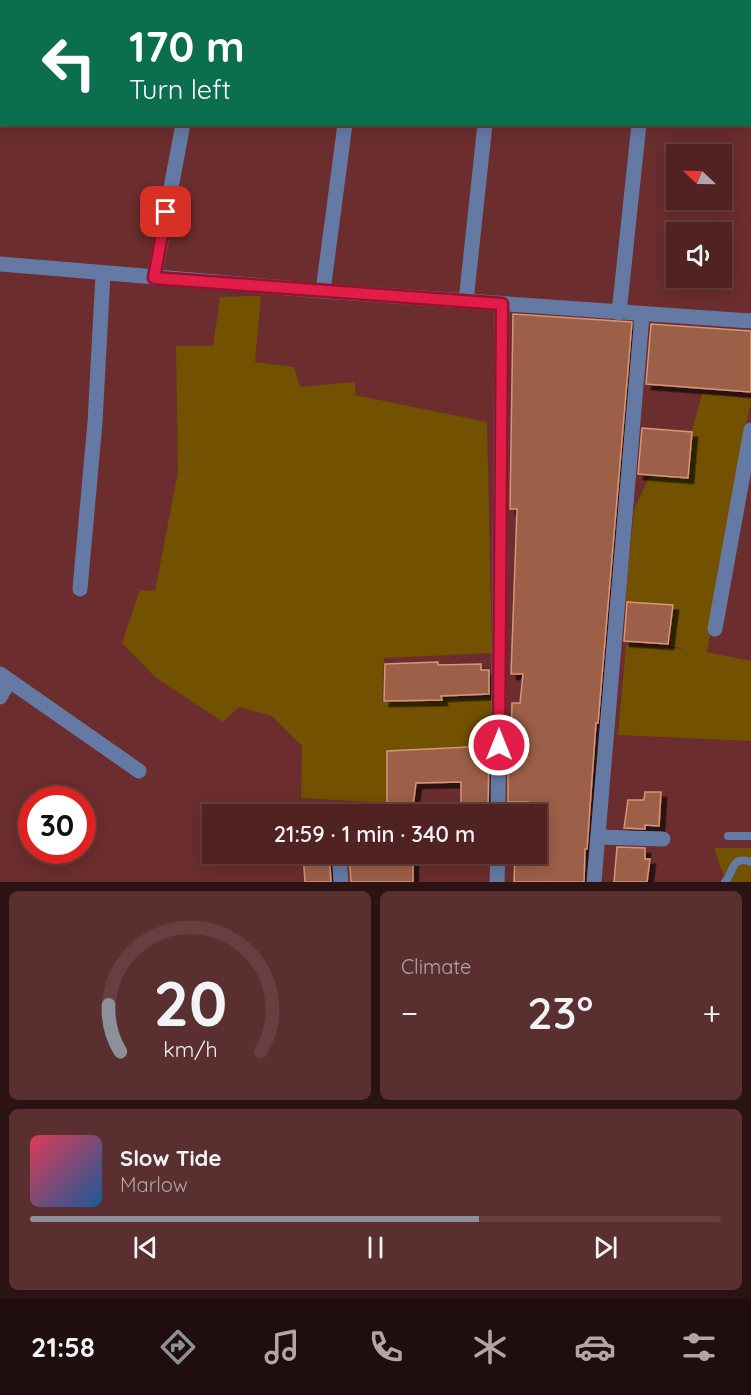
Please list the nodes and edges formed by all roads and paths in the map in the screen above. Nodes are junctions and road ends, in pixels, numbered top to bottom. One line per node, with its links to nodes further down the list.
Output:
1 (183, 126): 7 (street)
2 (345, 126): 8 (street)
3 (485, 126): 9 (street)
4 (639, 126): 11 (street)
5 (0, 264): 6 (street)
6 (103, 274): 7 (street); 15 (street)
7 (154, 278): 8 (street)
8 (323, 291): 9 (street)
9 (466, 301): 10 (street)
10 (502, 304): 11 (street); 20 (street)
11 (619, 313): 12 (street)
12 (642, 315): 13 (street); 23 (street)
13 (751, 321)
14 (751, 430): 16 (street)
15 (80, 589)
16 (715, 629)
17 (5, 677): 18 (street); 19 (street)
18 (0, 697)
19 (139, 771)
20 (498, 804)
21 (728, 836): 22 (lane)
22 (751, 836)
23 (598, 837): 24 (street); 31 (street)
24 (663, 839)
25 (751, 862): 28 (lane)
26 (340, 864): 29 (street)
27 (498, 864): 30 (street)
28 (728, 881)
29 (341, 882)
30 (497, 882)
31 (594, 882)

